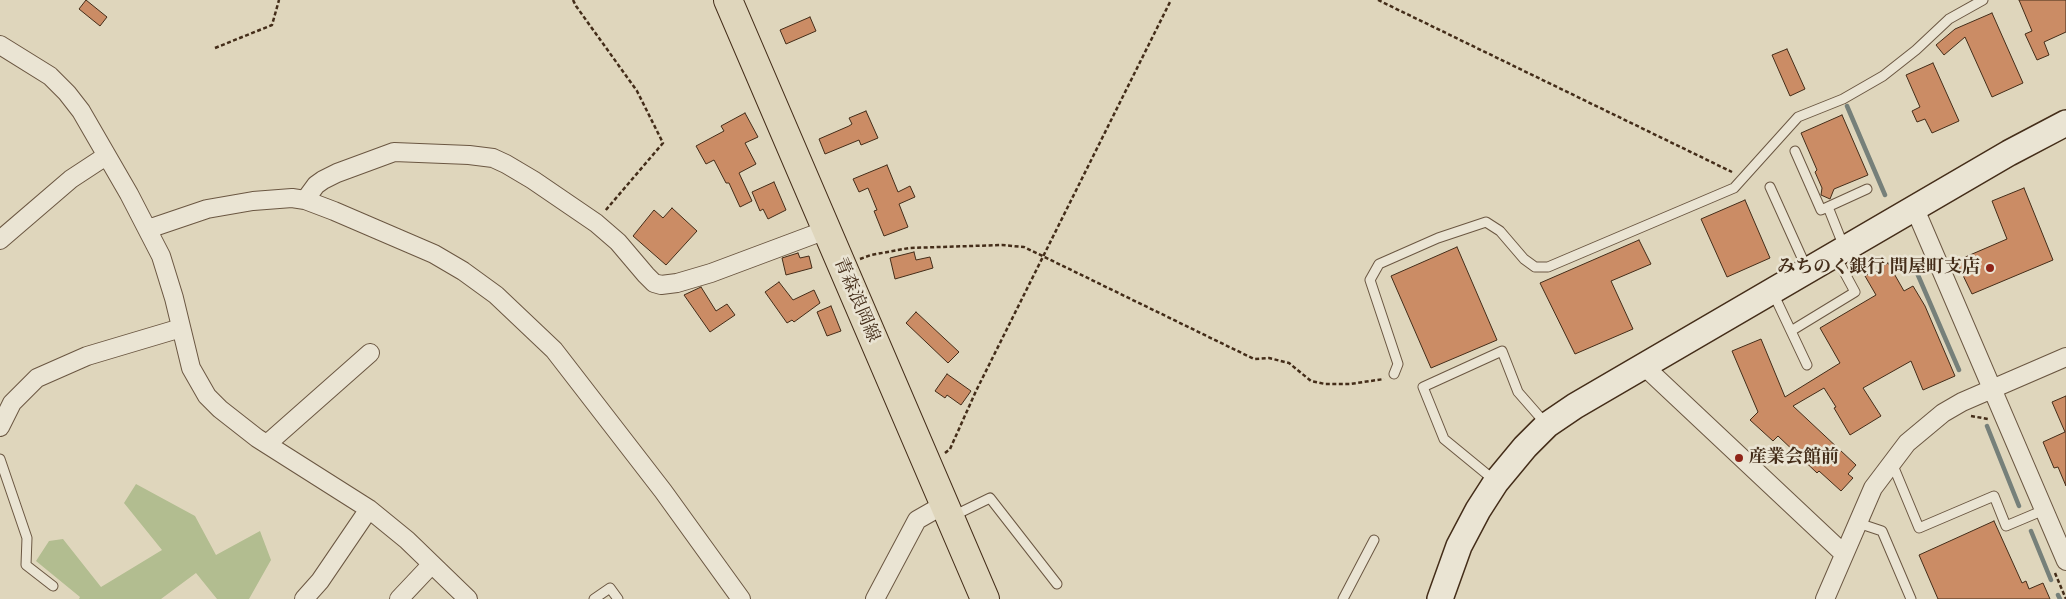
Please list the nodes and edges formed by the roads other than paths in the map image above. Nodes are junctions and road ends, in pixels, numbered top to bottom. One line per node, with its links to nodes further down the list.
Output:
1 (728, 0): 13 (main road, 青森浪岡線)
2 (1983, 0): 24 (lane)
3 (0, 45): 6 (street)
4 (2066, 123): 11 (street)
5 (1795, 151): 10 (lane)
6 (106, 156): 12 (street); 14 (street)
7 (1770, 187): 16 (lane)
8 (1867, 189): 10 (lane)
9 (305, 200): 12 (street); 13 (street); 47 (street)
10 (1828, 208): 15 (lane)
11 (1915, 209): 15 (street); 25 (street)
12 (148, 229): 18 (street)
13 (826, 230): 34 (main road, 青森浪岡線)
14 (0, 240)
15 (1840, 252): 16 (street); 19 (lane)
16 (1808, 271): 17 (street)
17 (1773, 292): 19 (lane); 23 (street)
18 (181, 328): 27 (street); 28 (street)
19 (1791, 331): 22 (lane)
20 (370, 353): 28 (street)
21 (2066, 357): 25 (street)
22 (1807, 365)
23 (1645, 366): 26 (street); 37 (street)
24 (1394, 374)
25 (1992, 389): 30 (street); 33 (street)
26 (1547, 425): 31 (street); 31 (lane)
27 (0, 427)
28 (267, 444): 32 (street)
29 (0, 459): 41 (lane)
30 (1891, 462): 33 (lane); 35 (street)
31 (1496, 482): 51 (street)
32 (369, 509): 39 (street); 42 (street)
33 (2044, 510): 38 (street)
34 (948, 511): 40 (lane); 48 (street); 49 (main road, 青森浪岡線)
35 (1858, 523): 37 (street); 53 (lane)
36 (1374, 540): 50 (lane)
37 (1844, 554): 52 (street)
38 (2066, 561)
39 (432, 564): 43 (street); 44 (street)
40 (1056, 584)
41 (53, 586)
42 (304, 599)
43 (399, 599)
44 (468, 599)
45 (594, 599): 46 (lane)
46 (618, 599)
47 (741, 599)
48 (875, 599)
49 (985, 599)
50 (1343, 599)
51 (1440, 599)
52 (1825, 599)
53 (1911, 599)

